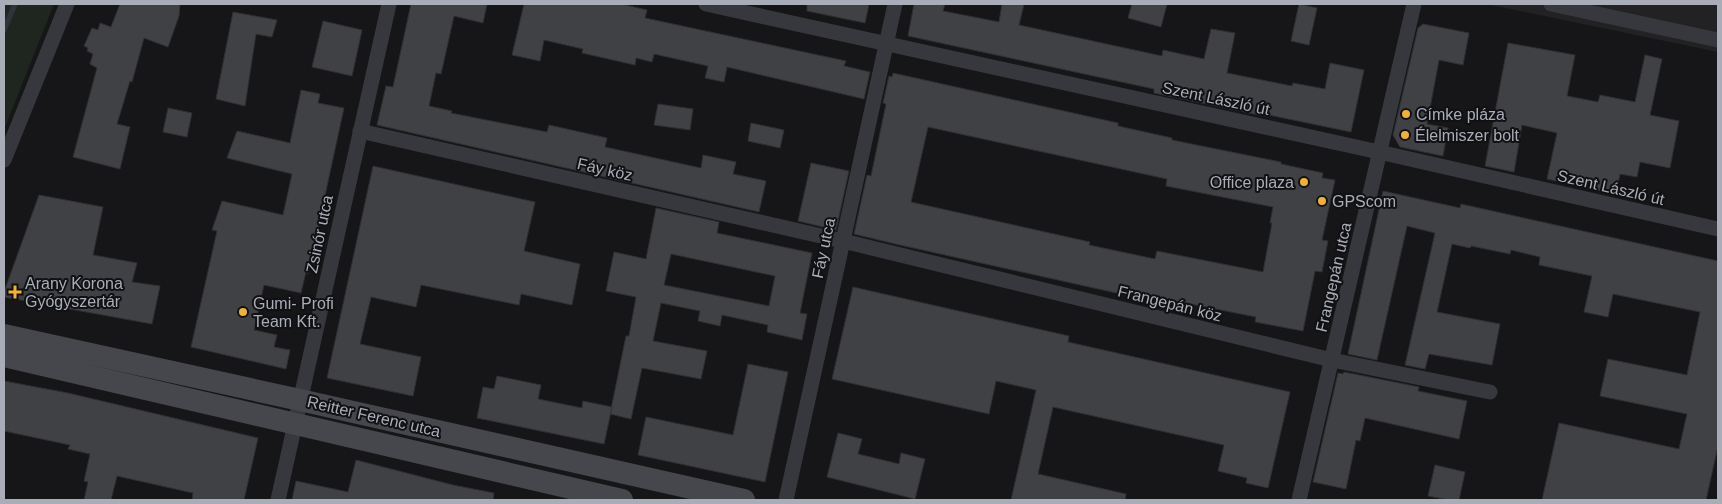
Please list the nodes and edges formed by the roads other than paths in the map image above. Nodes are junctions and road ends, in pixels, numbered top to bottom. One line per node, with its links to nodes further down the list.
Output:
1 (67, 4): 11 (street)
2 (389, 4): 9 (street, Zsinór utca)
3 (706, 4): 8 (street, Szent László út)
4 (895, 4): 8 (street, Fáy utca)
5 (1414, 4): 10 (street, Frangepán utca)
6 (1550, 4): 7 (street)
7 (1718, 40)
8 (886, 44): 10 (street, Szent László út); 13 (street, Fáy utca)
9 (360, 131): 13 (street, Fáy köz); 18 (street, Zsinór utca)
10 (1379, 152): 12 (street, Szent László út); 16 (street, Frangepán utca)
11 (4, 160)
12 (1718, 229)
13 (843, 241): 16 (street, Frangepán köz); 23 (street, Fáy utca)
14 (4, 335): 18 (street, Reitter Ferenc utca)
15 (4, 356): 19 (street, Reitter Ferenc utca)
16 (1332, 360): 17 (street, Frangepán köz); 24 (street, Frangepán utca)
17 (1490, 392)
18 (300, 400): 19 (street, Zsinór utca); 22 (street, Reitter Ferenc utca)
19 (295, 424): 20 (street, Zsinór utca); 21 (street, Reitter Ferenc utca)
20 (278, 500)
21 (622, 500)
22 (744, 500)
23 (786, 500)
24 (1299, 500)

